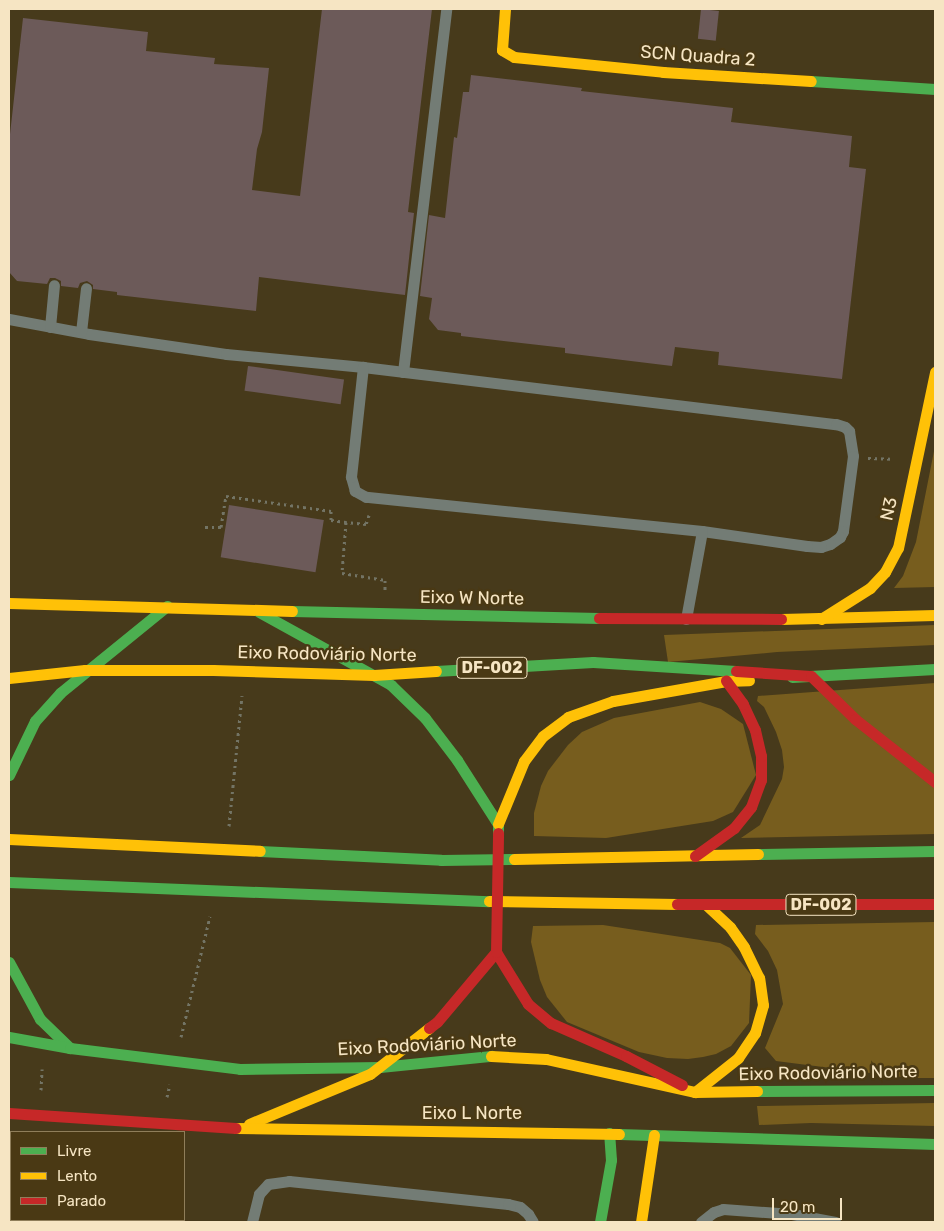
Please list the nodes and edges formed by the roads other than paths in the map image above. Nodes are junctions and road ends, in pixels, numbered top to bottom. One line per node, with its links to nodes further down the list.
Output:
1 (446, 9): 10 (lane)
2 (505, 9): 3 (main road, SCN Quadra 2)
3 (935, 89)
4 (54, 285): 7 (lane)
5 (86, 288): 8 (lane)
6 (9, 319): 7 (lane)
7 (50, 327): 8 (lane)
8 (81, 332): 9 (lane)
9 (363, 367): 10 (lane); 12 (lane)
10 (403, 372): 12 (lane)
11 (935, 372): 18 (main road, N3)
12 (702, 532): 17 (lane)
13 (9, 603): 14 (main road, Eixo W Norte)
14 (167, 606): 15 (main road, Eixo W Norte); 20 (main road)
15 (254, 609): 17 (main road, Eixo W Norte); 21 (main road)
16 (935, 615): 18 (main road, Eixo W Norte)
17 (686, 618): 18 (main road, Eixo W Norte)
18 (821, 619)
19 (935, 669): 22 (main road)
20 (85, 670): 21 (main road, Eixo Rodoviário Norte / DF-002); 23 (main road, Eixo Rodoviário Norte / DF-002); 25 (main road)
21 (374, 675): 22 (main road, Eixo Rodoviário Norte / DF-002); 27 (main road)
22 (811, 676): 24 (main road); 26 (main road)
23 (9, 678)
24 (726, 681): 27 (main road); 30 (main road)
25 (9, 776)
26 (935, 782)
27 (498, 826): 34 (main road)
28 (9, 838): 30 (main road)
29 (935, 851): 30 (main road)
30 (695, 856)
31 (9, 882): 33 (main road, DF-002)
32 (935, 904): 33 (main road, DF-002)
33 (706, 906): 40 (main road)
34 (496, 952): 38 (main road); 40 (main road)
35 (9, 962): 37 (main road)
36 (9, 1037): 37 (main road, Eixo Rodoviário Norte)
37 (70, 1048): 38 (main road, Eixo Rodoviário Norte)
38 (380, 1067): 40 (main road, Eixo Rodoviário Norte); 42 (main road)
39 (935, 1090): 40 (main road, Eixo Rodoviário Norte)
40 (695, 1092)
41 (9, 1113): 42 (main road, Eixo L Norte)
42 (240, 1128): 43 (main road, Eixo L Norte)
43 (609, 1133): 44 (main road, Eixo L Norte); 48 (main road)
44 (654, 1134): 45 (main road, Eixo L Norte); 49 (main road)
45 (935, 1144)
46 (252, 1222): 47 (lane)
47 (533, 1222)
48 (600, 1222)
49 (641, 1222)
50 (701, 1222): 51 (lane)
51 (835, 1222)

